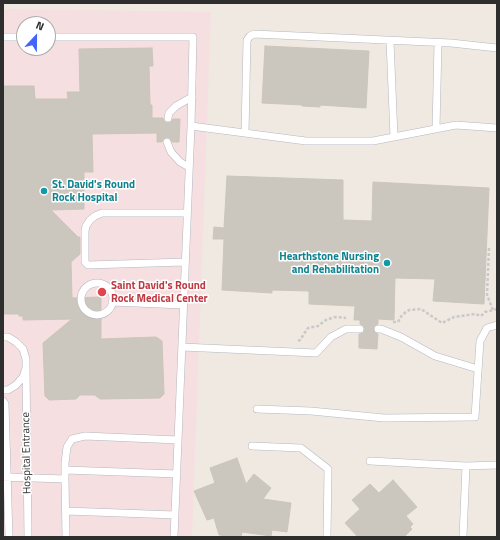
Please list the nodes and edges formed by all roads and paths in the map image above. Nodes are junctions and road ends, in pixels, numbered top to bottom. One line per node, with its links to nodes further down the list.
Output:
1 (3, 37): 2 (lane)
2 (16, 37)
3 (56, 37): 7 (lane)
4 (390, 41): 5 (lane); 12 (lane); 13 (lane)
5 (438, 43): 6 (lane); 11 (lane)
6 (497, 48)
7 (192, 97): 8 (lane); 9 (lane)
8 (168, 118)
9 (191, 126): 12 (lane); 15 (lane)
10 (497, 128): 11 (lane)
11 (436, 129): 13 (lane)
12 (245, 133): 13 (lane)
13 (394, 137)
14 (167, 142): 15 (lane)
15 (189, 167): 16 (lane)
16 (187, 213): 18 (lane); 18 (lane)
17 (489, 248): 21 (path)
18 (185, 262): 20 (lane)
19 (112, 302): 19 (lane); 20 (lane)
20 (183, 305): 29 (lane)
21 (495, 310): 23 (path)
22 (348, 318): 28 (path)
23 (391, 322)
24 (497, 325): 31 (lane)
25 (360, 329): 29 (lane)
26 (378, 329): 31 (lane)
27 (3, 336): 30 (lane, Hospital Entrance)
28 (294, 343)
29 (182, 347): 35 (lane)
30 (26, 368): 32 (lane); 43 (lane, Hospital Entrance)
31 (478, 369): 34 (lane)
32 (3, 390)
33 (3, 401): 42 (lane, Hospital Entrance)
34 (257, 409)
35 (178, 440): 40 (lane); 41 (lane)
36 (252, 446): 51 (lane)
37 (370, 461): 39 (lane)
38 (497, 465): 39 (lane)
39 (466, 466): 52 (lane)
40 (65, 470): 41 (lane); 44 (lane)
41 (177, 474): 46 (lane)
42 (5, 477): 43 (lane); 47 (lane, Hospital Entrance)
43 (28, 478): 44 (lane); 48 (lane, Hospital Entrance)
44 (65, 479): 45 (lane)
45 (66, 511): 46 (lane); 49 (lane)
46 (175, 515): 50 (lane)
47 (9, 537)
48 (28, 537)
49 (66, 537)
50 (174, 537)
51 (327, 537)
52 (463, 537)

